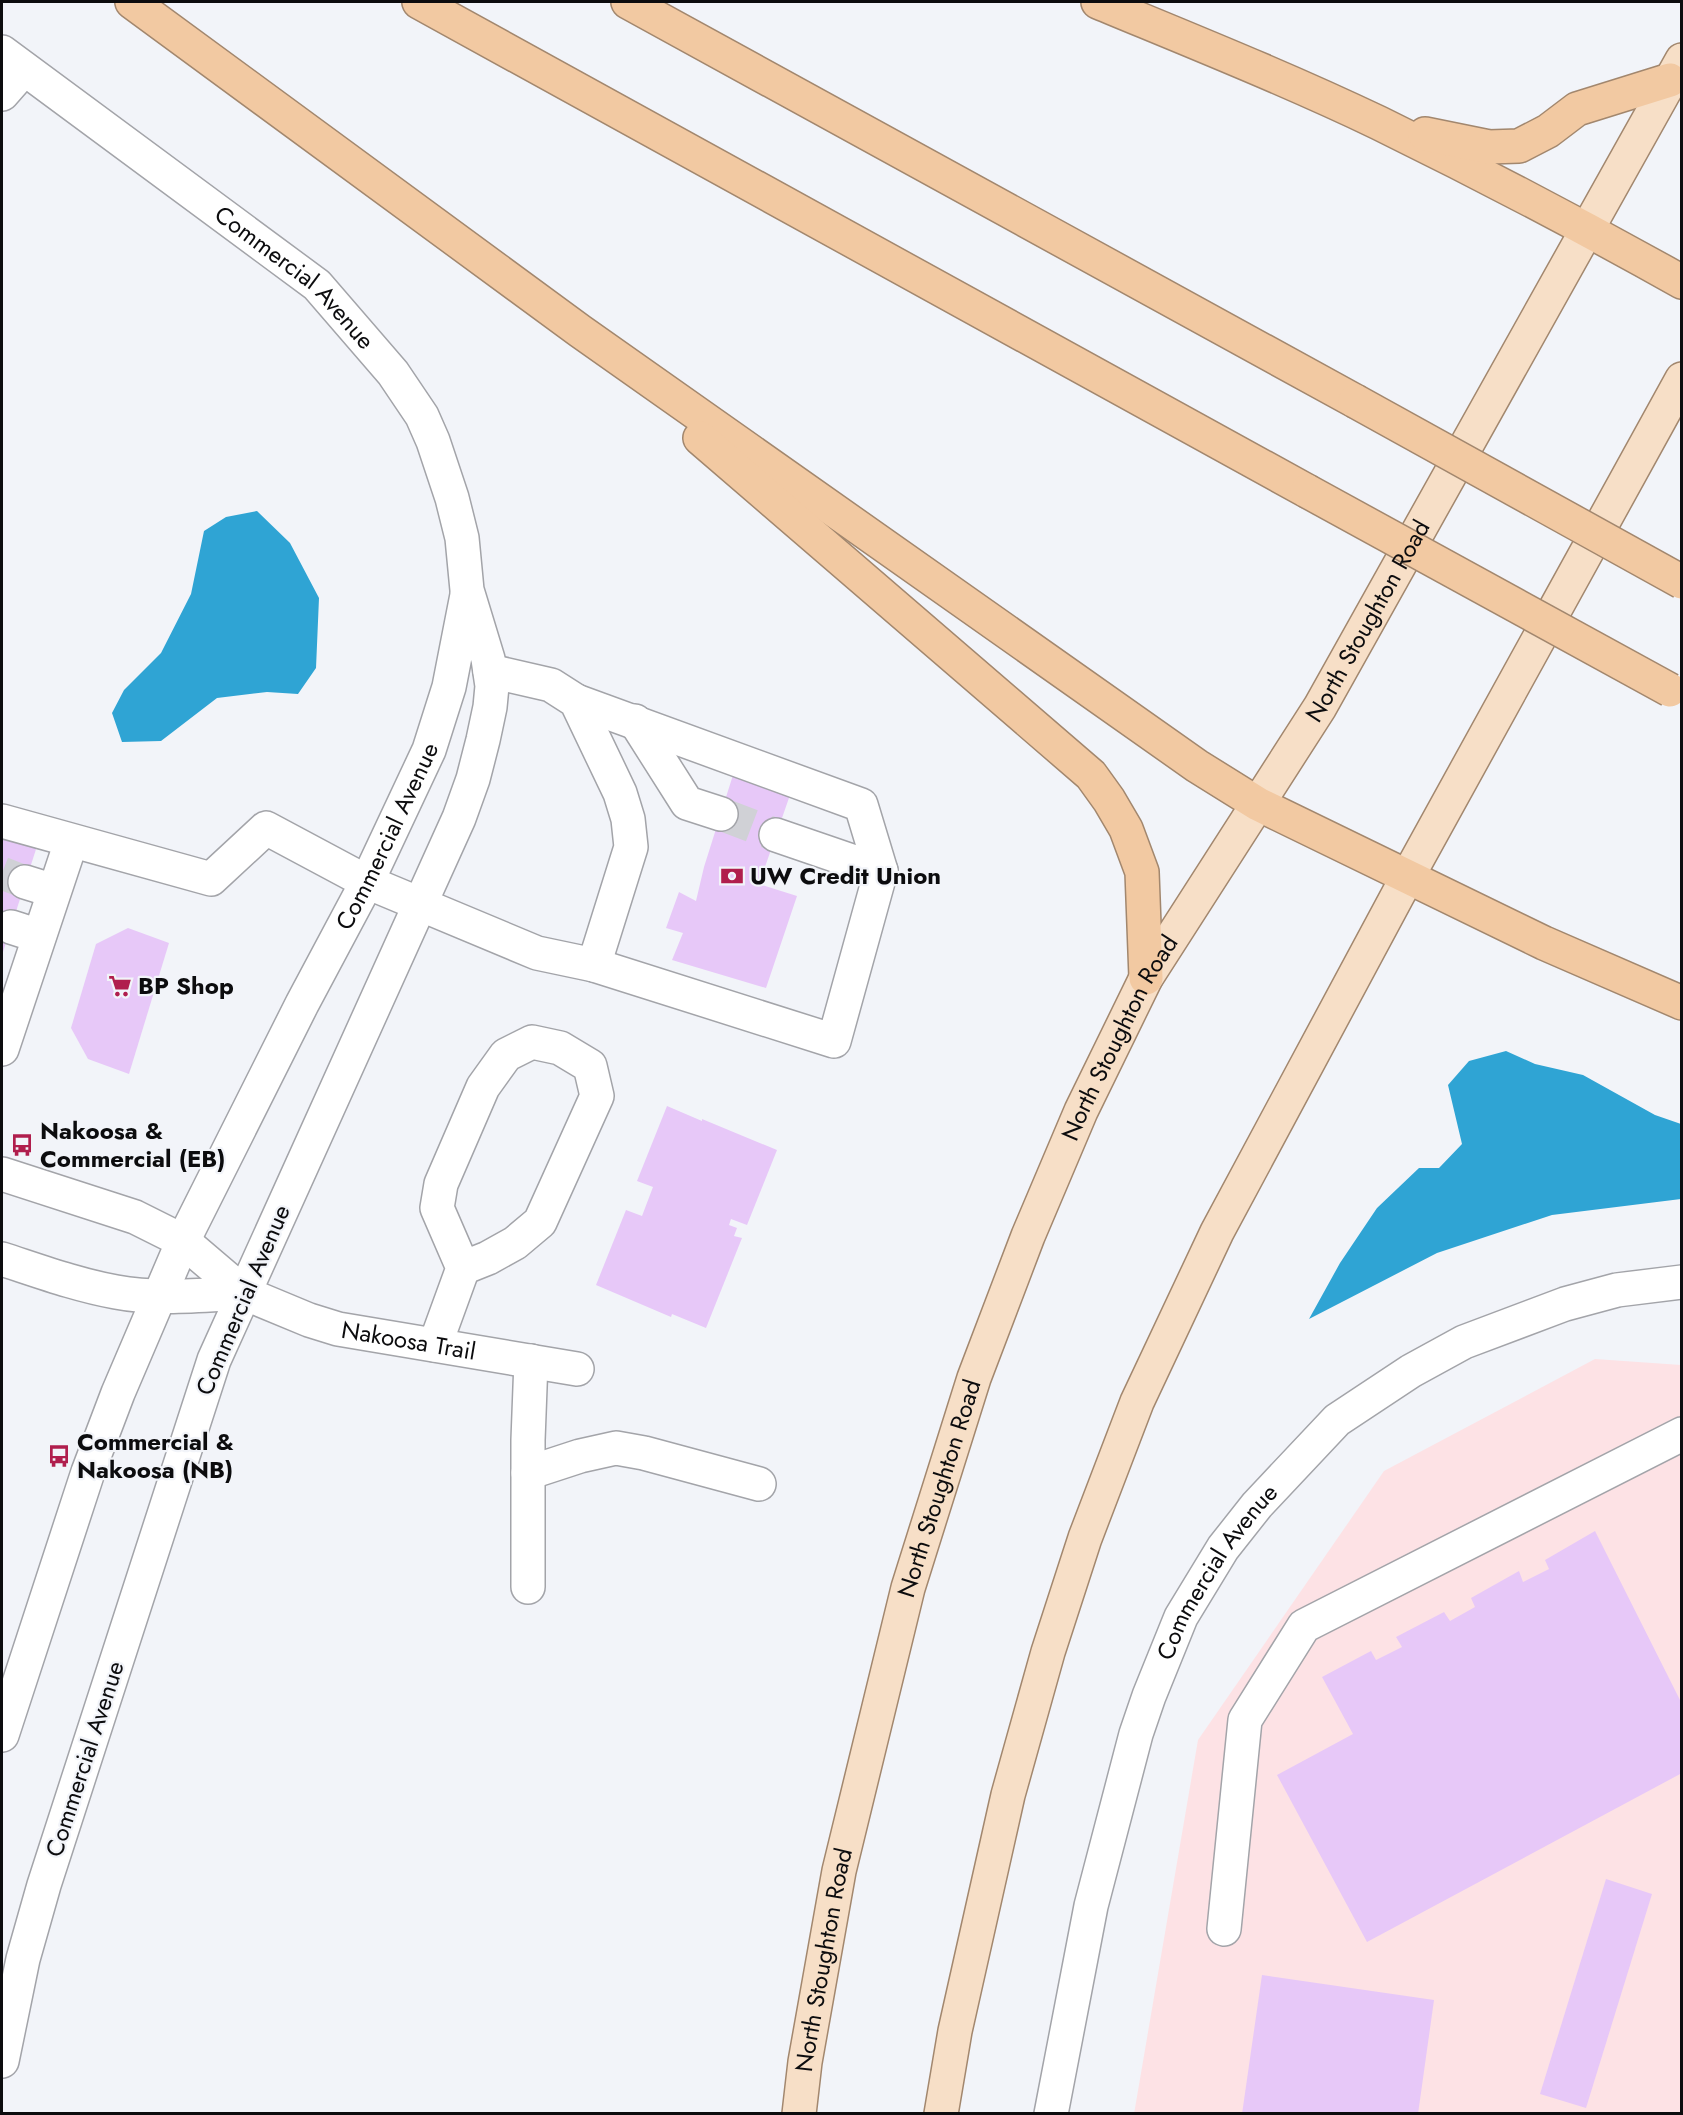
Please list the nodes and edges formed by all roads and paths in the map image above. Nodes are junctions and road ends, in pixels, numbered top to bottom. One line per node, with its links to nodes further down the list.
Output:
1 (132, 2): 11 (highway)
2 (419, 2): 16 (highway, bridge)
3 (628, 2): 13 (highway, bridge)
4 (1098, 2): 8 (highway)
5 (13, 61): 7 (street); 14 (street, Commercial Avenue)
6 (1676, 70): 8 (highway); 9 (main road, North Stoughton Road)
7 (2, 94)
8 (1379, 124): 9 (highway)
9 (1587, 229): 10 (highway); 19 (main road, North Stoughton Road)
10 (1682, 282)
11 (580, 332): 19 (highway); 30 (highway)
12 (1682, 380): 25 (main road)
13 (1682, 582)
14 (467, 590): 15 (street, Commercial Avenue); 26 (street, Commercial Avenue)
15 (490, 671): 17 (street); 27 (street, Commercial Avenue)
16 (1676, 693)
17 (576, 701): 18 (street); 28 (street)
18 (635, 721): 20 (street); 24 (street)
19 (1258, 804): 25 (highway); 30 (main road, North Stoughton Road)
20 (721, 814)
21 (2, 821): 23 (street)
22 (776, 835): 24 (street)
23 (70, 842): 26 (street); 29 (street)
24 (881, 871): 28 (street)
25 (1408, 876): 31 (highway); 51 (main road)
26 (367, 882): 27 (street); 34 (street, Commercial Avenue)
27 (420, 903): 28 (street); 38 (street, Commercial Avenue)
28 (594, 965)
29 (13, 978): 32 (street)
30 (1146, 978): 50 (main road, North Stoughton Road)
31 (1682, 1003)
32 (4, 1033)
33 (2, 1174): 34 (street, Nakoosa Trail)
34 (183, 1241): 38 (street, Nakoosa Trail); 39 (street, Commercial Avenue)
35 (2, 1259): 39 (street, Nakoosa Trail)
36 (463, 1268): 36 (street); 40 (street)
37 (1682, 1282): 52 (street, Commercial Avenue)
38 (244, 1293): 39 (street, Nakoosa Trail); 40 (street, Nakoosa Trail); 49 (street, Commercial Avenue)
39 (160, 1295): 47 (street, Commercial Avenue)
40 (435, 1345): 41 (street, Nakoosa Trail)
41 (531, 1361): 42 (street, Nakoosa Trail); 44 (street)
42 (577, 1369)
43 (1682, 1434): 48 (street)
44 (528, 1473): 45 (street); 46 (street)
45 (759, 1484)
46 (528, 1587)
47 (2, 1735)
48 (1224, 1929)
49 (2, 2061)
50 (799, 2114)
51 (941, 2114)
52 (1052, 2114)

